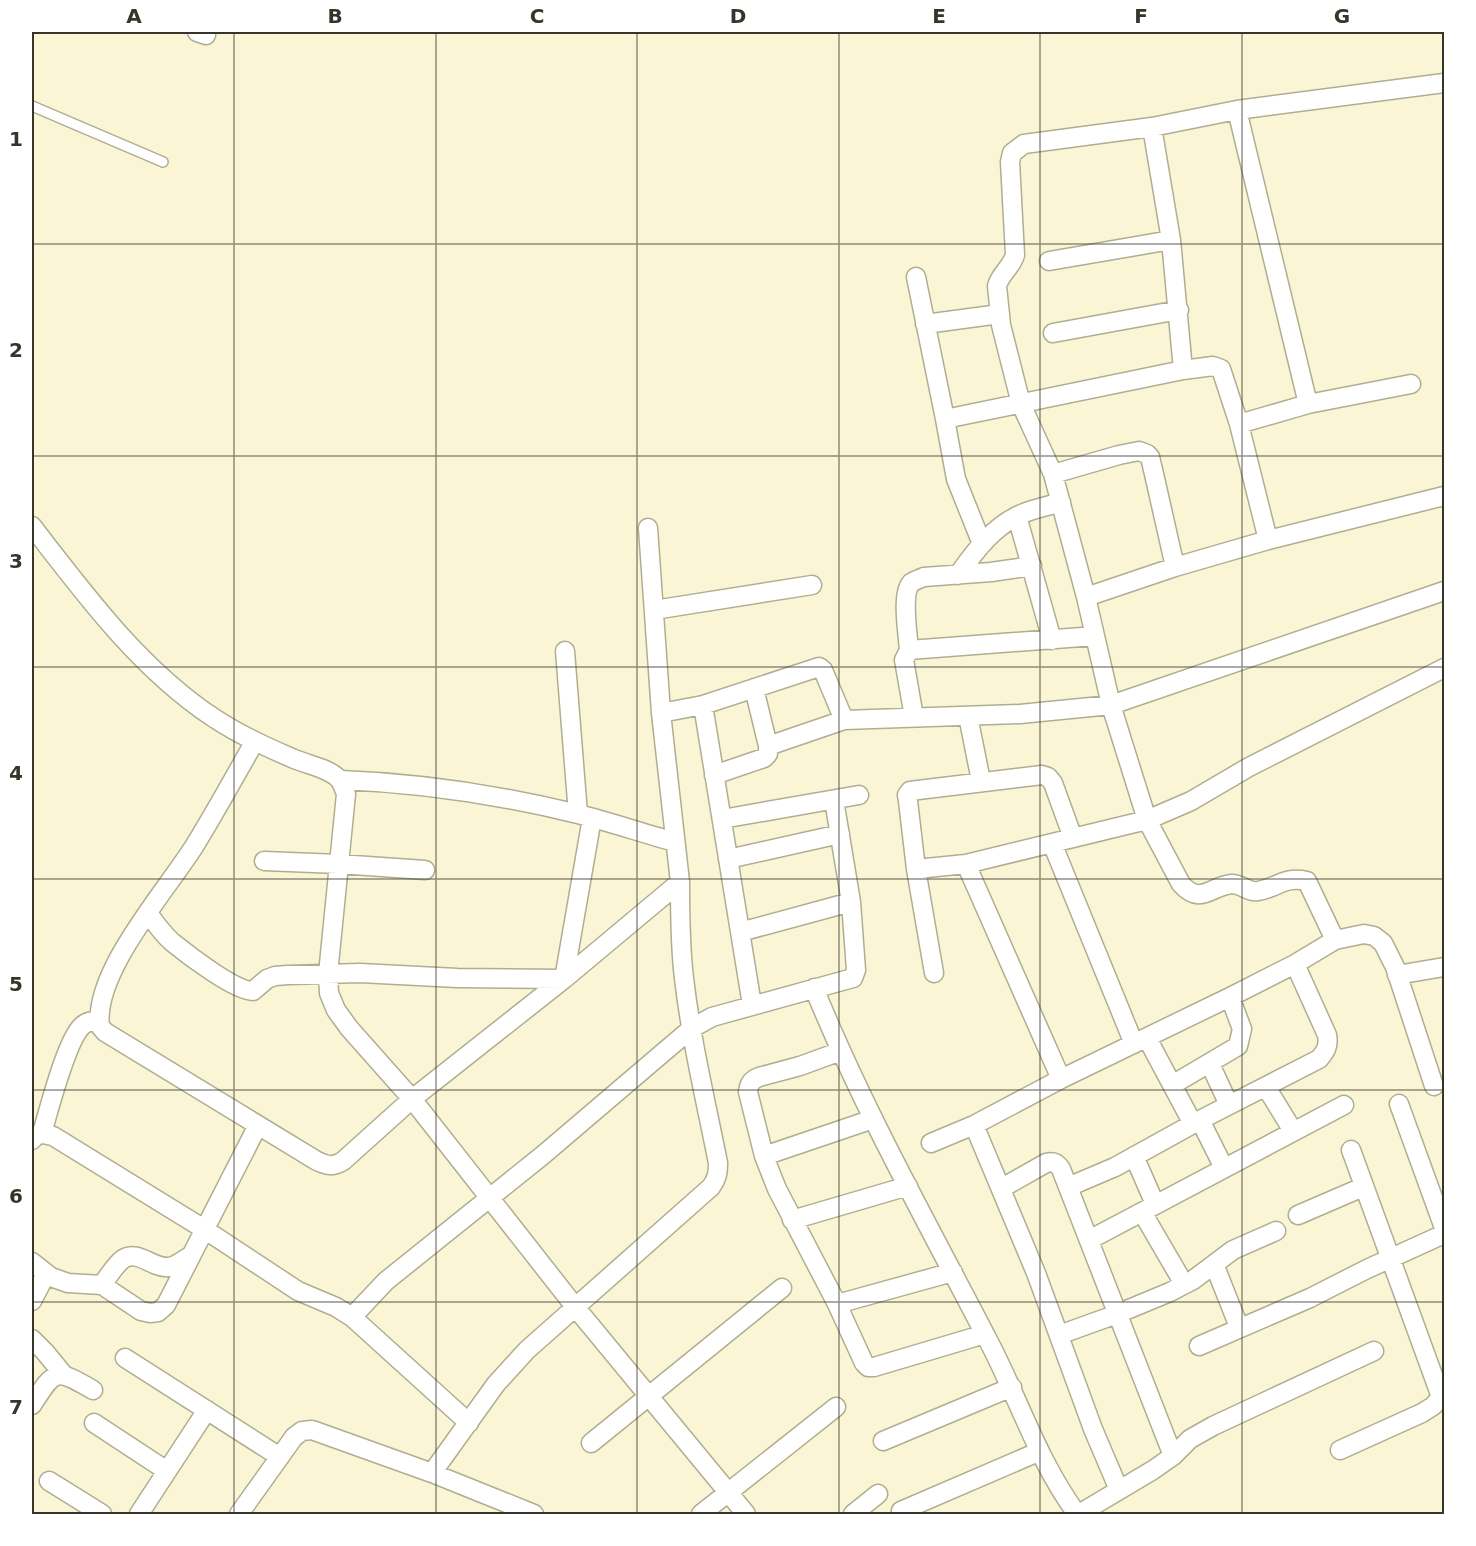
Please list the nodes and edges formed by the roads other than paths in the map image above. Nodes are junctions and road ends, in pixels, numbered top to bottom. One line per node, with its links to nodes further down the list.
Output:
1 (1444, 83): 3 (street)
2 (32, 106): 5 (lane)
3 (1238, 111): 4 (street); 16 (street)
4 (1152, 127): 6 (street); 10 (street)
5 (163, 162)
6 (1171, 240): 7 (street); 9 (street)
7 (1048, 261)
8 (916, 277): 11 (street)
9 (1179, 310): 12 (street); 13 (street)
10 (1000, 314): 11 (street); 15 (street)
11 (925, 324): 17 (street)
12 (1053, 333)
13 (1183, 370): 15 (street); 18 (street)
14 (1411, 384): 16 (street)
15 (1021, 404): 17 (street); 19 (street)
16 (1308, 404): 18 (street)
17 (945, 419): 26 (street)
18 (1239, 424): 25 (street)
19 (1053, 474): 21 (street); 28 (street)
20 (1444, 496): 25 (street)
21 (1061, 502): 22 (street); 32 (street)
22 (1017, 516): 26 (street); 27 (street)
23 (32, 526): 46 (street)
24 (648, 528): 33 (street)
25 (1268, 540): 28 (street)
26 (982, 543): 29 (street)
27 (1032, 566): 29 (street); 35 (street)
28 (1175, 567): 32 (street)
29 (958, 575): 36 (street)
30 (812, 585): 33 (street)
31 (1444, 591): 41 (street)
32 (1086, 597): 34 (street)
33 (654, 610): 42 (street)
34 (1095, 636): 35 (street); 41 (street)
35 (1052, 640): 36 (street)
36 (909, 650): 44 (street)
37 (565, 651): 53 (street)
38 (1444, 668): 55 (street)
39 (754, 688): 40 (street); 45 (street); 47 (street)
40 (703, 705): 42 (street); 48 (street)
41 (1111, 705): 43 (street); 55 (street)
42 (661, 713): 58 (street)
43 (968, 716): 44 (street); 50 (street)
44 (914, 717): 45 (street)
45 (844, 720): 47 (street)
46 (255, 741): 49 (street); 68 (street)
47 (768, 746): 48 (street)
48 (714, 776): 54 (street)
49 (341, 780): 53 (street); 62 (street)
50 (981, 781): 57 (street); 64 (street)
51 (859, 795): 52 (street)
52 (834, 800): 54 (street); 56 (street)
53 (585, 816): 58 (street); 76 (street)
54 (722, 819): 60 (street)
55 (1147, 820): 57 (street); 70 (street)
56 (840, 834): 60 (street); 67 (street)
57 (1073, 838): 59 (street)
58 (675, 842): 66 (street)
59 (1052, 843): 63 (street); 82 (street)
60 (728, 859): 69 (street)
61 (264, 861): 62 (street)
62 (339, 864): 65 (street); 74 (street)
63 (966, 864): 64 (street); 85 (street)
64 (916, 869): 73 (street)
65 (425, 870)
66 (680, 882): 76 (street); 81 (street)
67 (851, 902): 69 (street); 77 (street)
68 (148, 913): 74 (street); 80 (street)
69 (740, 932): 79 (street)
70 (1335, 939): 71 (street); 75 (street)
71 (1294, 964): 78 (street); 88 (street)
72 (1444, 967): 75 (street)
73 (934, 973)
74 (328, 974): 76 (street); 89 (street)
75 (1397, 975): 87 (street)
76 (564, 979): 89 (street)
77 (814, 988): 79 (street); 83 (street)
78 (1230, 997): 82 (street); 84 (street)
79 (752, 1005): 81 (street)
80 (99, 1020): 95 (street); 98 (street)
81 (692, 1028): 108 (street); 128 (street)
82 (1140, 1041): 85 (street); 86 (street)
83 (841, 1051): 93 (street); 101 (street)
84 (1210, 1064): 86 (street); 90 (street)
85 (1061, 1079): 96 (street)
86 (1172, 1085): 94 (street)
87 (1434, 1086)
88 (1266, 1087): 90 (street); 97 (street)
89 (412, 1099): 95 (street); 108 (street)
90 (1229, 1104): 94 (street)
91 (1399, 1104): 112 (street)
92 (1344, 1105): 97 (street)
93 (873, 1119): 101 (street); 104 (street)
94 (1197, 1122): 102 (street); 103 (street)
95 (258, 1125): 113 (street)
96 (974, 1125): 99 (street); 107 (street)
97 (1293, 1131): 103 (street)
98 (37, 1137): 113 (street)
99 (931, 1143)
100 (1351, 1150): 105 (street)
101 (764, 1156): 111 (street)
102 (1134, 1156): 106 (street); 109 (street)
103 (1224, 1168): 109 (street)
104 (908, 1186): 111 (street); 121 (street)
105 (1363, 1186): 110 (street); 118 (street)
106 (1068, 1187): 107 (street); 116 (street)
107 (1002, 1188): 133 (street)
108 (489, 1199): 128 (street); 130 (street)
109 (1149, 1208): 116 (street); 123 (street)
110 (1298, 1215)
111 (792, 1220): 127 (street)
112 (1444, 1228)
113 (204, 1229): 117 (street); 130 (street)
114 (1276, 1231): 120 (street)
115 (1444, 1234): 118 (street)
116 (1089, 1240): 129 (street)
117 (190, 1256): 124 (street); 124 (street)
118 (1389, 1258): 131 (street); 142 (street)
119 (32, 1262): 122 (street)
120 (1214, 1264): 123 (street); 131 (street)
121 (953, 1272): 127 (street); 132 (street)
122 (46, 1274): 124 (street); 126 (street)
123 (1184, 1284): 129 (street)
124 (102, 1285)
125 (782, 1287): 141 (street)
126 (32, 1301)
127 (837, 1304): 132 (street)
128 (576, 1308): 141 (street); 147 (street)
129 (1117, 1314): 133 (street); 152 (street)
130 (352, 1317): 147 (street)
131 (1239, 1327): 135 (street)
132 (985, 1334): 139 (street)
133 (1059, 1335): 157 (street)
134 (32, 1339): 138 (street)
135 (1199, 1346)
136 (1374, 1351): 152 (street)
137 (126, 1358): 145 (street)
138 (63, 1374): 140 (street); 143 (street)
139 (1012, 1387): 148 (street); 151 (street)
140 (93, 1390)
141 (650, 1395): 149 (street); 158 (street)
142 (1443, 1396): 150 (street)
143 (32, 1405)
144 (836, 1407): 158 (street)
145 (207, 1410): 153 (street); 154 (street)
146 (93, 1423): 154 (street)
147 (469, 1423): 155 (street)
148 (883, 1441)
149 (591, 1443)
150 (1340, 1450)
151 (1038, 1452): 160 (street); 168 (street)
152 (1173, 1456): 157 (street)
153 (280, 1457): 155 (street); 163 (street)
154 (167, 1471): 162 (street)
155 (432, 1473): 164 (street)
156 (49, 1480): 161 (street)
157 (1119, 1490): 168 (street)
158 (729, 1492): 165 (street); 166 (street)
159 (878, 1494): 167 (street)
160 (901, 1511)
161 (102, 1515)
162 (139, 1515)
163 (239, 1515)
164 (534, 1515)
165 (701, 1515)
166 (746, 1515)
167 (853, 1515)
168 (1078, 1515)

